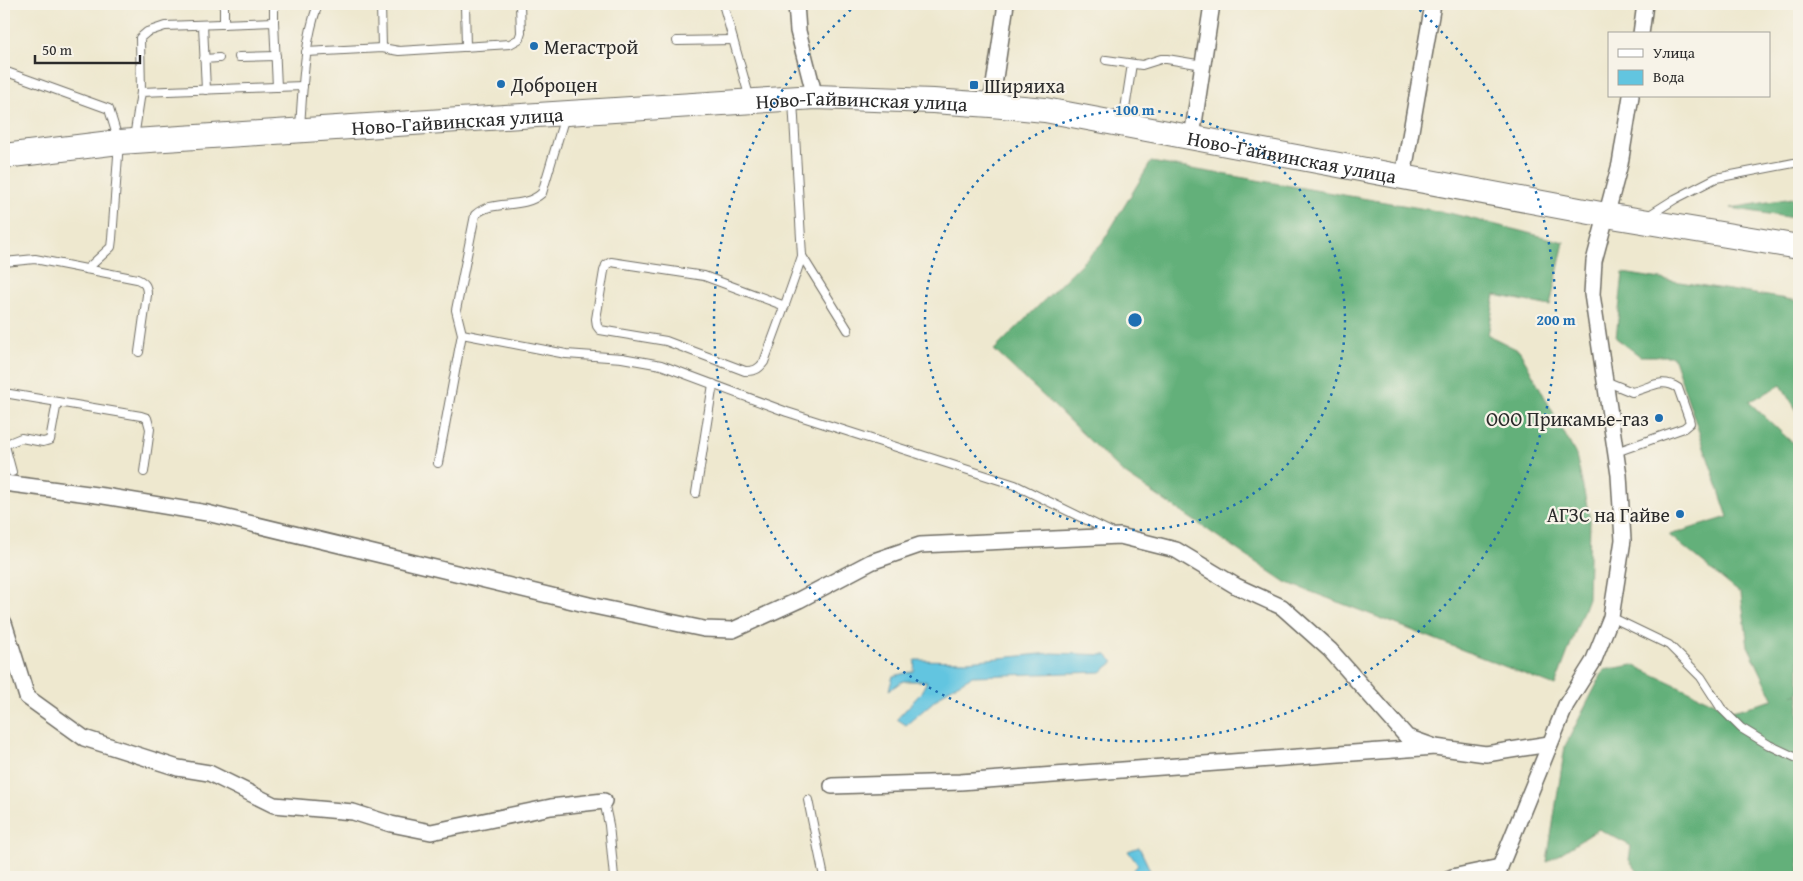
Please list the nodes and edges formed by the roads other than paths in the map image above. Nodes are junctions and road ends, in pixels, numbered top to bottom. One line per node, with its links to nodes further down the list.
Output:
1 (224, 4): 14 (lane)
2 (274, 4): 13 (lane)
3 (318, 4): 21 (lane)
4 (381, 4): 20 (lane)
5 (465, 4): 19 (lane)
6 (520, 4): 19 (lane)
7 (722, 4): 17 (lane)
8 (796, 4): 34 (street)
9 (1006, 4): 37 (street)
10 (1212, 4): 28 (street)
11 (1433, 4): 45 (street)
12 (1646, 4): 16 (street)
13 (274, 22): 14 (lane); 22 (lane)
14 (224, 24): 15 (lane)
15 (203, 25): 25 (lane); 33 (lane)
16 (1641, 32)
17 (733, 40): 18 (lane); 36 (lane)
18 (677, 41)
19 (466, 47): 20 (lane)
20 (382, 48): 21 (lane)
21 (306, 52): 30 (lane)
22 (276, 56): 24 (lane); 31 (lane)
23 (219, 58): 25 (lane)
24 (239, 58)
25 (204, 59): 32 (lane)
26 (1106, 60): 27 (lane)
27 (1132, 64): 28 (lane); 39 (lane)
28 (1202, 65): 41 (street)
29 (4, 71): 42 (lane)
30 (303, 86): 31 (lane); 40 (lane)
31 (277, 87): 32 (lane)
32 (206, 90): 33 (lane)
33 (141, 92): 42 (lane)
34 (804, 98): 36 (main road, Ново-Гайвинская улица); 37 (main road, Ново-Гайвинская улица); 49 (lane)
35 (1631, 98): 46 (street)
36 (751, 101): 38 (main road, Ново-Гайвинская улица)
37 (991, 105): 39 (main road, Ново-Гайвинская улица)
38 (565, 114): 40 (main road, Ново-Гайвинская улица); 54 (lane)
39 (1122, 124): 41 (main road, Ново-Гайвинская улица)
40 (300, 132): 42 (main road, Ново-Гайвинская улица)
41 (1192, 137): 45 (main road, Ново-Гайвинская улица)
42 (126, 142): 43 (main road, Ново-Гайвинская улица); 51 (lane)
43 (4, 156)
44 (1799, 162): 47 (lane)
45 (1403, 178): 46 (main road, Ново-Гайвинская улица)
46 (1606, 215): 47 (main road, Ново-Гайвинская улица); 56 (street)
47 (1640, 221): 48 (main road, Ново-Гайвинская улица)
48 (1799, 247)
49 (802, 256): 52 (lane); 53 (lane)
50 (4, 262): 51 (lane)
51 (87, 269): 55 (lane)
52 (785, 306): 52 (lane)
53 (848, 330)
54 (462, 334): 57 (lane); 62 (lane)
55 (139, 352)
56 (1605, 381): 61 (street); 61 (lane)
57 (714, 384): 65 (lane); 66 (lane)
58 (4, 394): 59 (lane)
59 (57, 402): 60 (lane); 63 (lane)
60 (4, 443): 64 (lane)
61 (1616, 452): 67 (street)
62 (438, 463)
63 (144, 472)
64 (8, 477): 66 (street)
65 (696, 493)
66 (1120, 536): 70 (street)
67 (1611, 617): 69 (street); 71 (lane)
68 (4, 623): 74 (street)
69 (1549, 744): 70 (street); 75 (street)
70 (1435, 747): 72 (street)
71 (1799, 759)
72 (832, 786)
73 (808, 800): 77 (lane)
74 (604, 801): 76 (lane)
75 (1499, 872): 78 (street)
76 (614, 877)
77 (824, 877)
78 (1452, 877)

